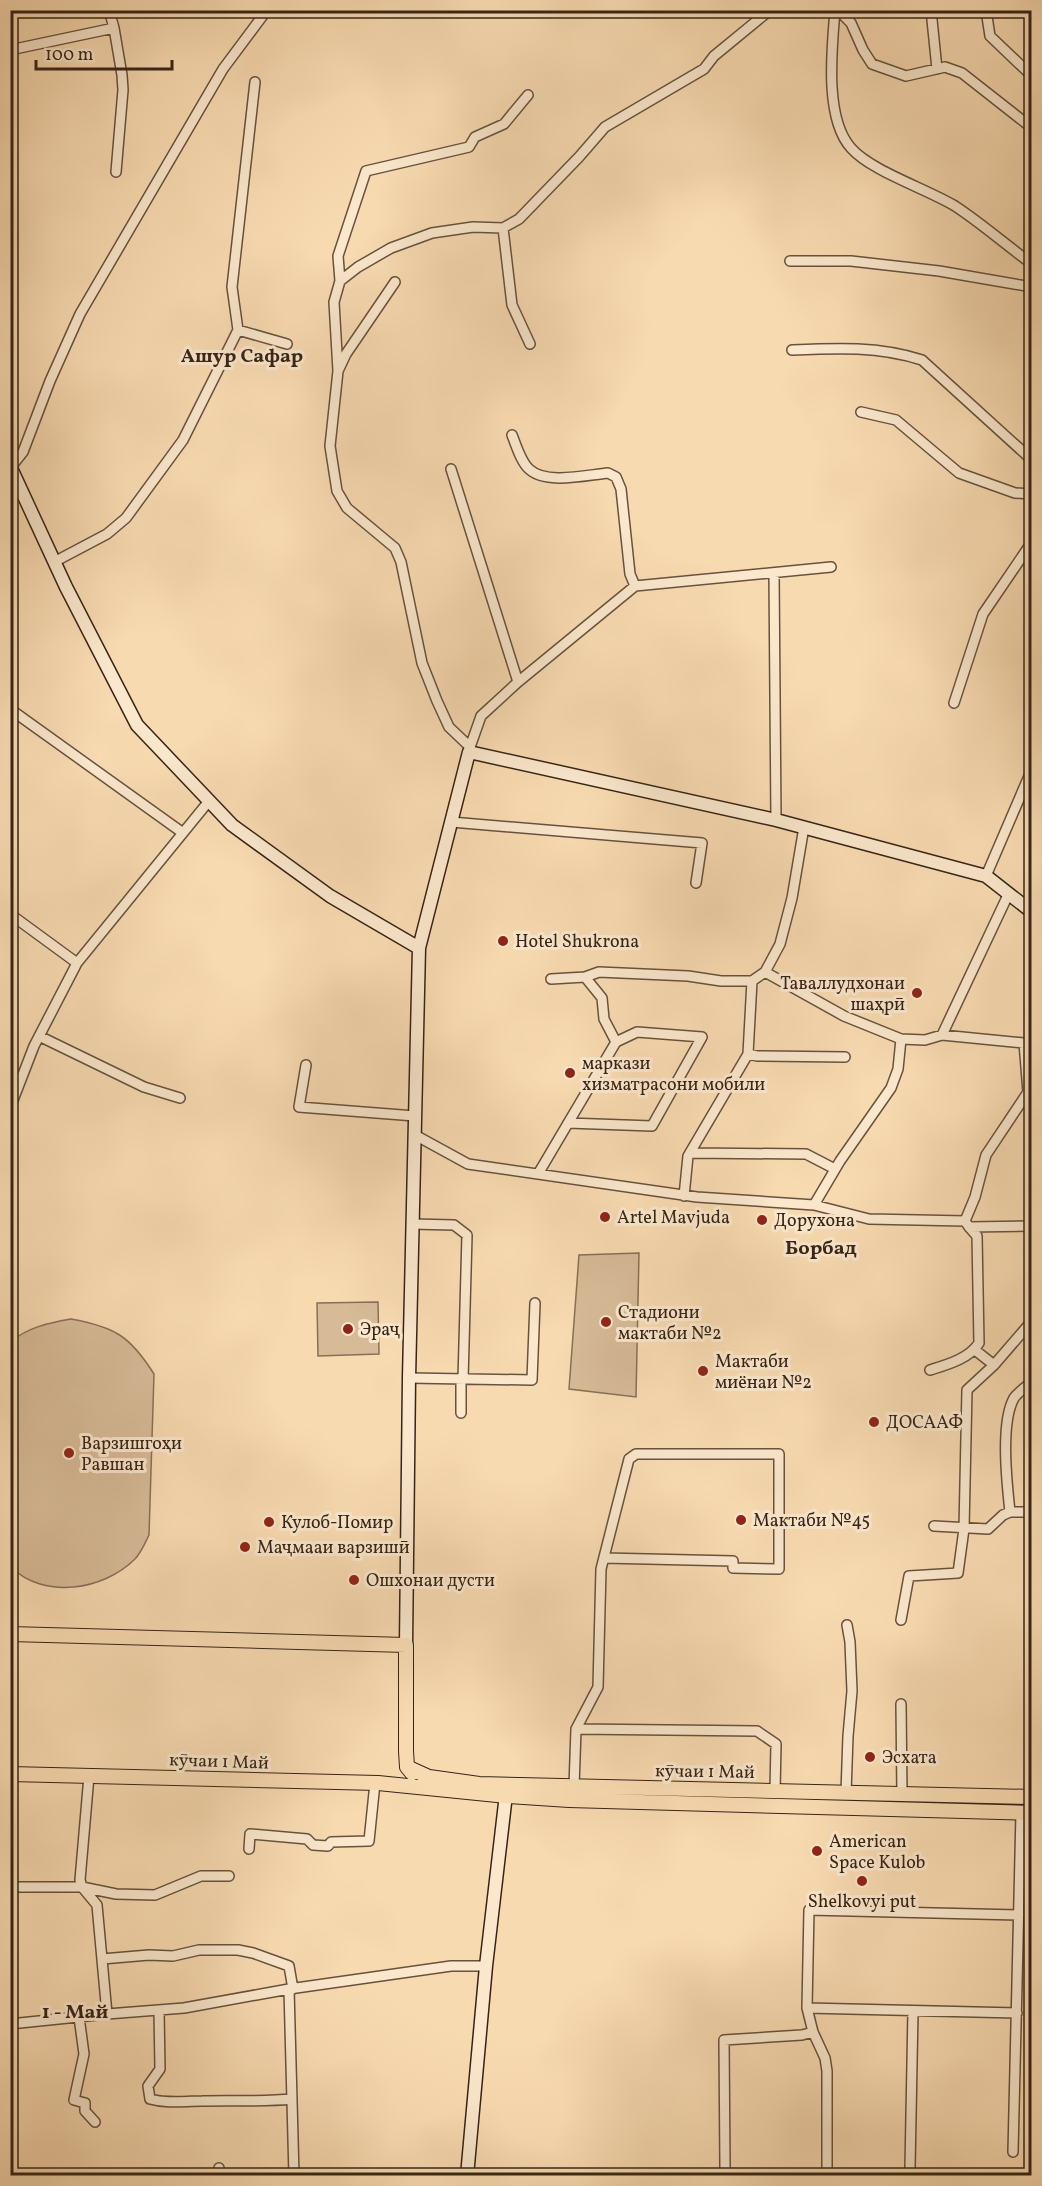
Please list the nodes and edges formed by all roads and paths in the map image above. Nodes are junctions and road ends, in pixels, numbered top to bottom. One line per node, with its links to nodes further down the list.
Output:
1 (109, 10): 7 (street)
2 (267, 10): 29 (street)
3 (770, 10): 15 (street)
4 (836, 10): 9 (street); 17 (street)
5 (931, 10): 9 (street)
6 (986, 10): 10 (street)
7 (114, 28): 8 (street); 14 (street)
8 (10, 50)
9 (937, 69): 13 (street)
10 (1032, 76)
11 (255, 82): 21 (street)
12 (528, 95): 18 (street)
13 (1032, 128)
14 (116, 172)
15 (503, 228): 18 (street); 23 (street)
16 (790, 261): 20 (street)
17 (1032, 264)
18 (340, 281): 25 (street)
19 (395, 282): 25 (street)
20 (1032, 287)
21 (238, 330): 22 (street); 33 (street)
22 (287, 344)
23 (530, 344)
24 (792, 350): 28 (street)
25 (339, 371): 40 (street)
26 (861, 412): 31 (street)
27 (512, 435): 36 (street)
28 (1032, 460)
29 (11, 467): 33 (street)
30 (451, 469): 37 (street)
31 (1032, 494)
32 (1032, 542): 38 (street)
33 (54, 562): 42 (street)
34 (831, 567): 35 (street)
35 (774, 573): 36 (street); 43 (street)
36 (635, 586): 37 (street)
37 (518, 682): 40 (street)
38 (954, 704)
39 (10, 709): 46 (street)
40 (469, 750): 43 (street); 44 (street)
41 (1032, 764): 47 (street)
42 (210, 801): 46 (street); 52 (street)
43 (776, 820): 45 (street)
44 (451, 822): 48 (street); 52 (street)
45 (804, 827): 47 (street); 54 (street)
46 (183, 833): 53 (street)
47 (986, 876): 49 (street)
48 (696, 883)
49 (1008, 895): 50 (street); 58 (street)
50 (1032, 912)
51 (10, 914): 53 (street)
52 (419, 948): 68 (street)
53 (77, 963): 59 (street)
54 (765, 972): 57 (street); 60 (street)
55 (585, 977): 56 (street); 57 (street); 61 (street)
56 (551, 980)
57 (752, 981): 62 (street)
58 (942, 1035): 60 (street); 65 (street)
59 (39, 1036): 66 (street); 67 (street)
60 (901, 1039): 72 (street)
61 (616, 1042): 69 (street); 69 (street)
62 (748, 1054): 63 (street); 71 (street)
63 (845, 1057)
64 (306, 1065): 68 (street)
65 (1030, 1092): 77 (street)
66 (180, 1098)
67 (10, 1108)
68 (416, 1116): 70 (street)
69 (568, 1123): 73 (street)
70 (415, 1135): 73 (street); 76 (street)
71 (690, 1153): 72 (street); 74 (street)
72 (835, 1169): 75 (street)
73 (538, 1174): 74 (street)
74 (684, 1196): 75 (street)
75 (814, 1205): 77 (street)
76 (412, 1224): 84 (street); 85 (street)
77 (967, 1224): 78 (street); 81 (street)
78 (1032, 1227)
79 (535, 1303): 85 (street)
80 (1032, 1320): 82 (street)
81 (975, 1350): 82 (street); 83 (street)
82 (994, 1365): 91 (street)
83 (930, 1370)
84 (409, 1378): 85 (street); 96 (street)
85 (462, 1380): 87 (street)
86 (1032, 1382): 88 (street)
87 (461, 1413)
88 (1010, 1512): 89 (street); 91 (street)
89 (1032, 1512)
90 (934, 1526): 91 (street)
91 (964, 1529): 93 (street)
92 (604, 1558): 92 (street); 98 (street)
93 (902, 1620)
94 (846, 1625): 107 (street)
95 (10, 1634): 96 (main road)
96 (406, 1645): 99 (main road)
97 (901, 1704): 108 (street)
98 (576, 1729): 103 (street); 105 (street)
99 (407, 1767): 102 (main road); 104 (main road); 106 (main road, кӯчаи 1 Май)
100 (10, 1774): 101 (main road, кӯчаи 1 Май)
101 (89, 1776): 102 (main road, кӯчаи 1 Май); 114 (street)
102 (377, 1783): 104 (main road, кӯчаи 1 Май); 111 (street)
103 (574, 1787): 105 (main road, кӯчаи 1 Май); 106 (main road, кӯчаи 1 Май)
104 (426, 1788): 106 (main road, кӯчаи 1 Май)
105 (775, 1790): 107 (main road, кӯчаи 1 Май)
106 (507, 1791): 110 (main road, кӯчаи 1 Май); 117 (street)
107 (846, 1793): 108 (main road, кӯчаи 1 Май)
108 (902, 1795): 109 (main road, кӯчаи 1 Май)
109 (1032, 1797)
110 (1026, 1813): 115 (street)
111 (249, 1849)
112 (229, 1876): 114 (street)
113 (10, 1887): 114 (street)
114 (82, 1887): 116 (street)
115 (1019, 1915): 119 (street); 122 (street)
116 (102, 1959): 118 (street); 123 (street)
117 (486, 1966): 118 (street); 133 (street)
118 (291, 1989): 120 (street); 127 (street)
119 (807, 2008): 121 (street); 126 (street)
120 (159, 2011): 123 (street); 127 (street)
121 (913, 2011): 122 (street); 131 (street)
122 (1017, 2013): 129 (street)
123 (107, 2014): 124 (street)
124 (79, 2017): 125 (street); 128 (street)
125 (10, 2024)
126 (813, 2032): 130 (street); 134 (street)
127 (292, 2099): 132 (street)
128 (95, 2122)
129 (1013, 2152)
130 (725, 2168)
131 (910, 2168)
132 (294, 2175)
133 (467, 2175)
134 (827, 2175)

